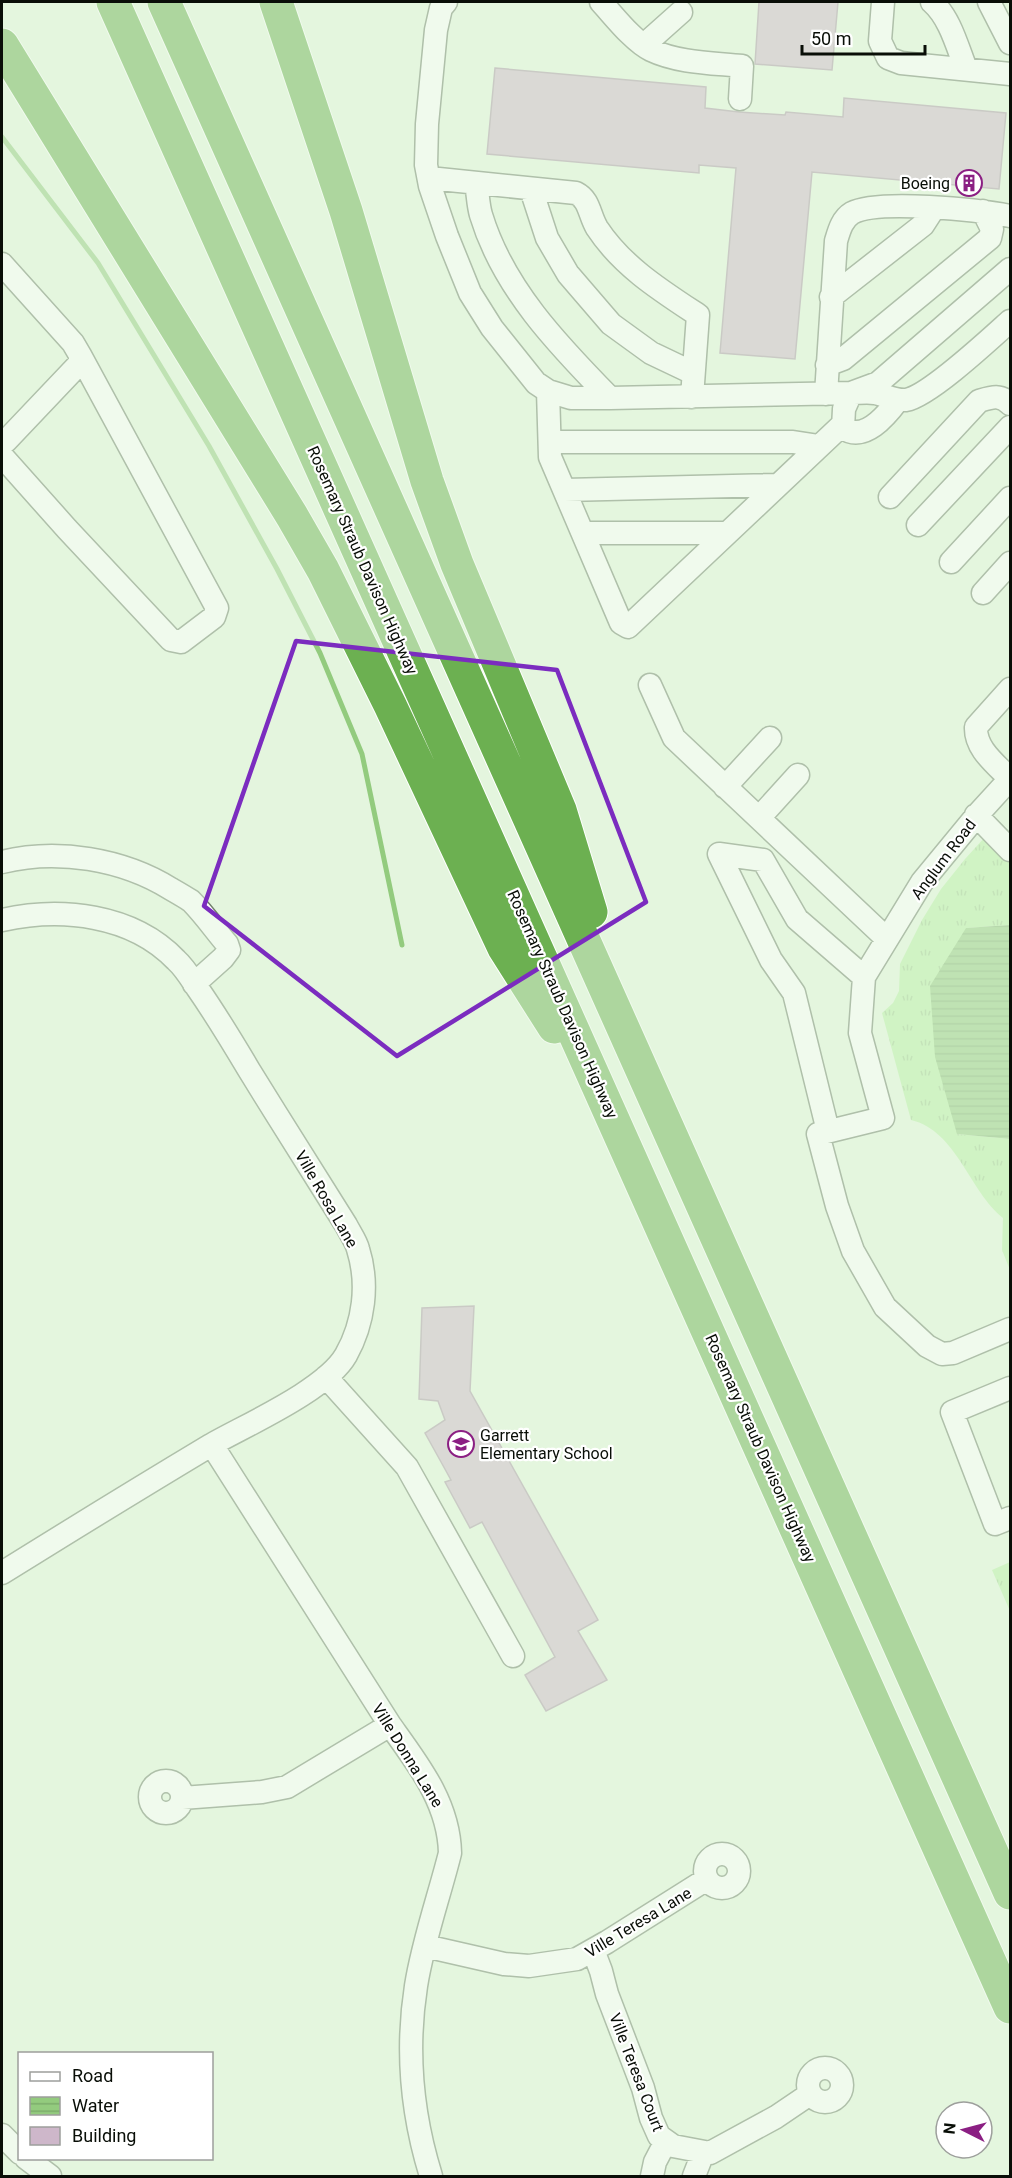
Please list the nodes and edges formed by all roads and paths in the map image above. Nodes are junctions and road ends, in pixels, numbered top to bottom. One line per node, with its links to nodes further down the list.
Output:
1 (113, 2): 67 (highway, Rosemary Straub Davison Highway)
2 (164, 2): 66 (highway)
3 (276, 2): 66 (highway)
4 (446, 2): 16 (street)
5 (601, 2): 12 (street)
6 (883, 2): 13 (street)
7 (932, 2): 13 (street)
8 (989, 2): 10 (street)
9 (681, 12): 12 (street)
10 (1011, 43)
11 (2, 45): 67 (highway)
12 (644, 45): 15 (street)
13 (966, 69): 14 (street)
14 (1011, 74)
15 (740, 99)
16 (429, 178): 17 (street); 29 (street)
17 (476, 183): 18 (street); 33 (street)
18 (531, 189): 28 (street); 28 (street)
19 (934, 208): 20 (street); 24 (street); 24 (street)
20 (983, 211): 21 (street); 27 (street)
21 (1011, 216)
22 (2, 264): 26 (street)
23 (1011, 269): 30 (street)
24 (831, 297): 27 (street)
25 (1011, 321): 34 (street)
26 (80, 355): 39 (street); 41 (street)
27 (827, 366): 31 (street)
28 (693, 373): 32 (street)
29 (548, 391): 33 (street); 38 (street)
30 (851, 393): 31 (street); 34 (street); 36 (street)
31 (825, 394): 32 (street)
32 (692, 397): 33 (street)
33 (610, 398)
34 (898, 400): 36 (street)
35 (1011, 404): 44 (street)
36 (842, 425): 40 (street)
37 (1011, 427): 46 (street)
38 (550, 442): 40 (street); 43 (street)
39 (2, 443)
40 (819, 446): 42 (street)
41 (2, 456)
42 (777, 485): 43 (street); 48 (street)
43 (564, 490): 47 (street)
44 (890, 497)
45 (1011, 498): 49 (street)
46 (918, 525)
47 (583, 533): 48 (street); 48 (street)
48 (727, 533)
49 (951, 562)
50 (1011, 563): 51 (street)
51 (983, 592)
52 (650, 684): 57 (street)
53 (1011, 689): 56 (street)
54 (770, 738): 57 (street)
55 (798, 775): 59 (street)
56 (1010, 779): 58 (street, Anglum Road)
57 (725, 787): 59 (street)
58 (976, 815): 60 (street); 63 (street, Anglum Road)
59 (759, 818): 63 (street)
60 (1010, 847)
61 (2, 862): 65 (street)
62 (2, 920): 65 (street, Ville Rosa Lane)
63 (887, 939): 64 (street, Anglum Road)
64 (864, 977): 68 (street); 68 (street)
65 (194, 984): 70 (street, Ville Rosa Lane)
66 (632, 1046): 79 (highway)
67 (620, 1130): 82 (highway, Rosemary Straub Davison Highway)
68 (828, 1131): 69 (street)
69 (1011, 1329)
70 (326, 1377): 72 (street, Ville Rosa Lane); 75 (street)
71 (1011, 1388): 73 (street)
72 (212, 1445): 74 (street, Ville Rosa Lane); 76 (street, Ville Donna Lane)
73 (1011, 1518)
74 (2, 1573)
75 (513, 1656)
76 (390, 1725): 77 (street); 80 (street, Ville Donna Lane)
77 (182, 1798)
78 (707, 1879): 81 (street, Ville Teresa Lane)
79 (1011, 1893)
80 (425, 1946): 81 (street, Ville Teresa Lane); 90 (street, Ville Donna Lane)
81 (593, 1950): 85 (street, Ville Teresa Court)
82 (1011, 2007)
83 (810, 2094): 87 (street)
84 (2, 2135): 86 (street)
85 (666, 2141): 87 (street, Ville Teresa Court); 91 (street)
86 (18, 2151)
87 (703, 2153): 92 (street)
88 (29, 2160): 89 (street)
89 (50, 2176)
90 (431, 2176)
91 (652, 2176)
92 (694, 2176)

